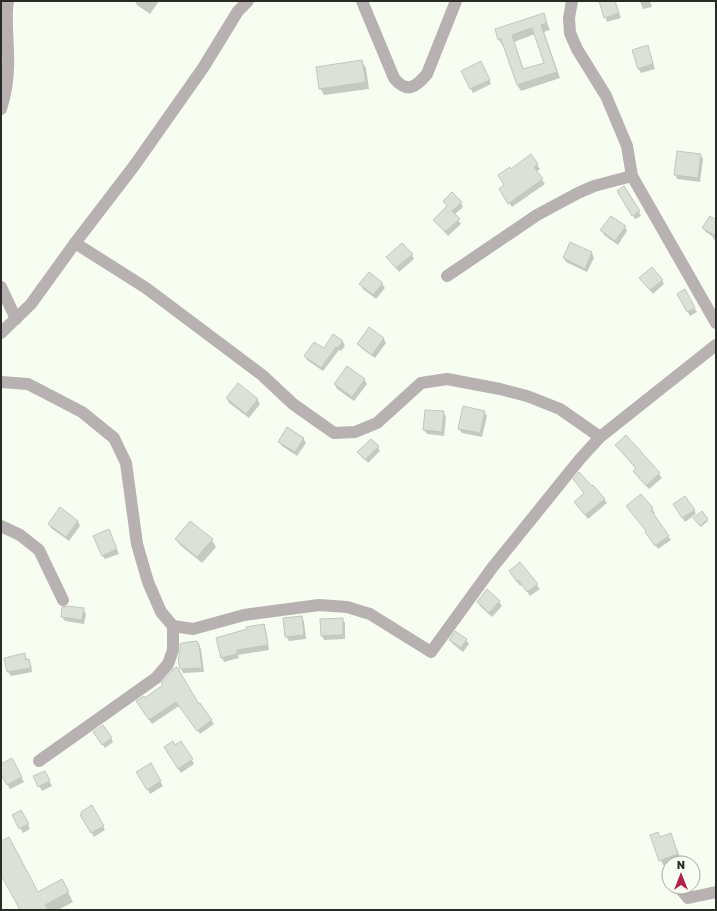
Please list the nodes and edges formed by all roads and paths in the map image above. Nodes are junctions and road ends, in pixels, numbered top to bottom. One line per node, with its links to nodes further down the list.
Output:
1 (8, 1): 6 (street)
2 (248, 1): 8 (street)
3 (362, 1): 4 (street)
4 (456, 1)
5 (572, 1): 7 (street)
6 (1, 109)
7 (632, 176): 9 (street); 12 (street)
8 (75, 243): 11 (street); 16 (street)
9 (447, 276)
10 (1, 286): 11 (street)
11 (16, 319): 13 (street)
12 (716, 323)
13 (1, 333)
14 (716, 345): 16 (street)
15 (1, 382): 19 (street)
16 (600, 437): 19 (street)
17 (1, 526): 18 (street)
18 (63, 600)
19 (173, 626): 20 (street)
20 (39, 761)
21 (716, 892): 22 (street)
22 (686, 895)

